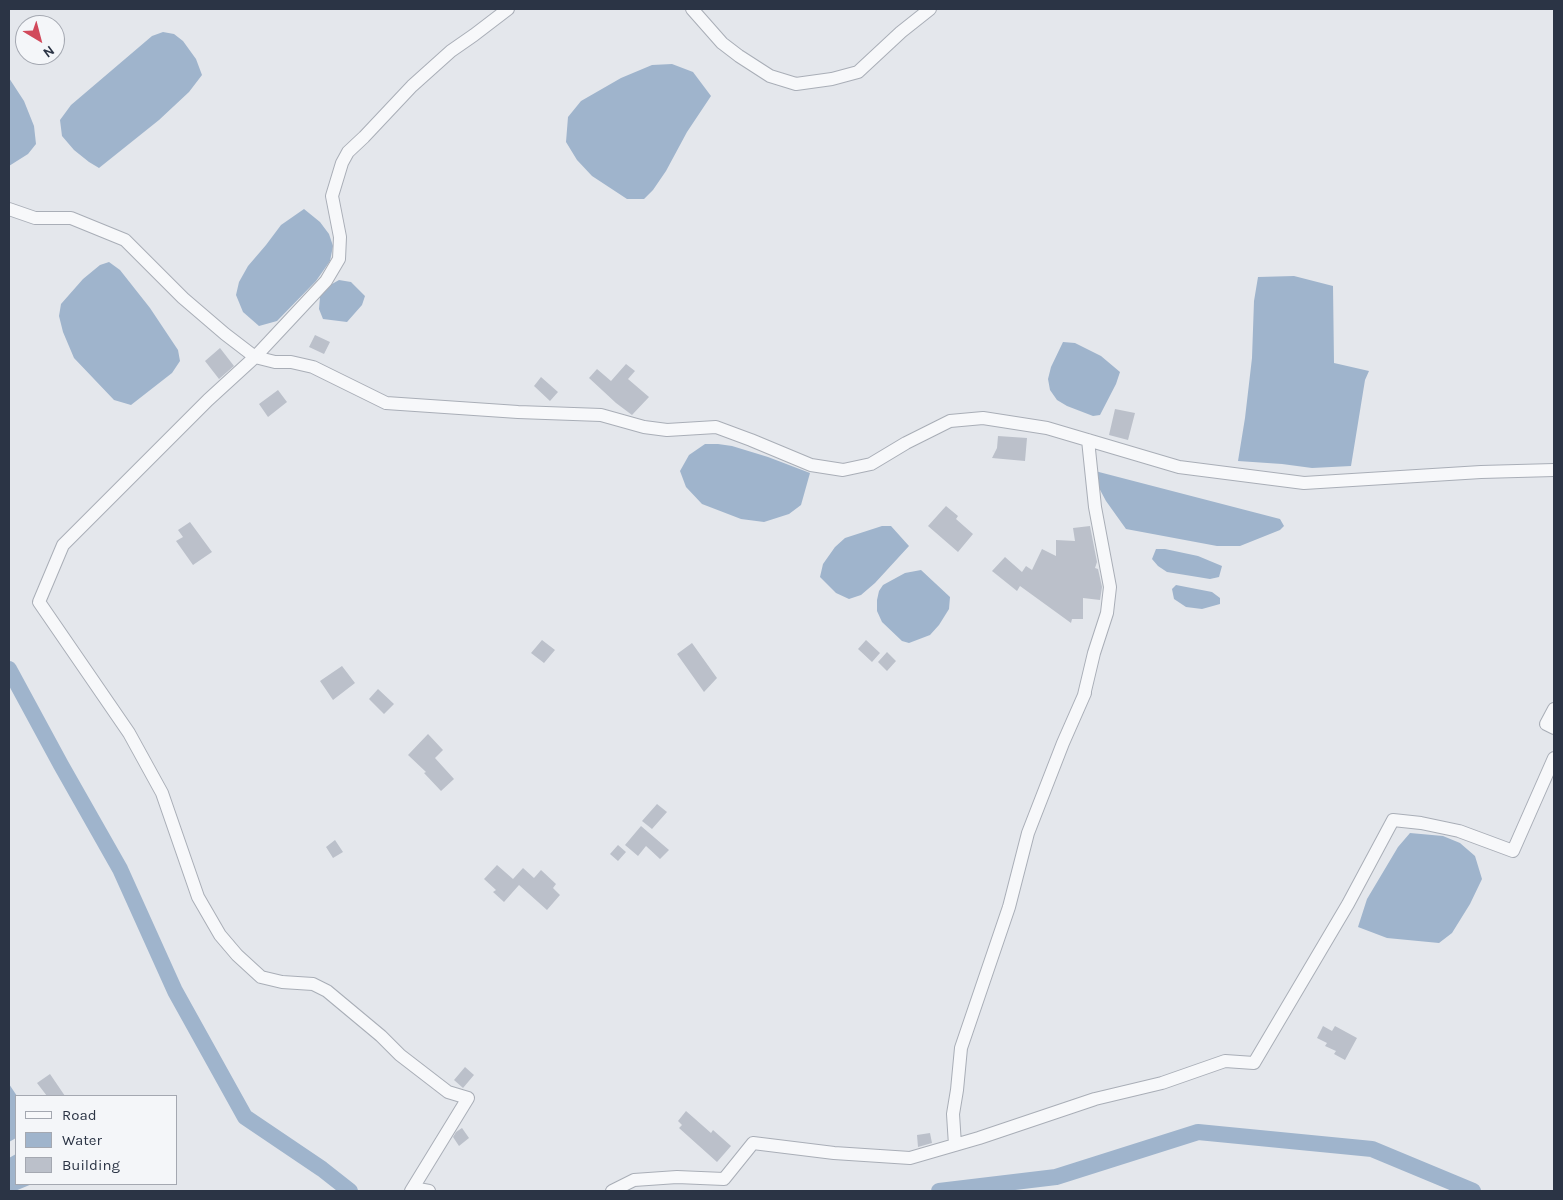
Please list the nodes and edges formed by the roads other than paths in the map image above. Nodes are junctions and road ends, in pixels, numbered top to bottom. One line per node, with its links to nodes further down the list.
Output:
1 (508, 9): 5 (street)
2 (692, 9): 3 (street)
3 (930, 9)
4 (9, 210): 5 (street)
5 (255, 357): 6 (street); 12 (street)
6 (1088, 440): 7 (street); 11 (street)
7 (1554, 470)
8 (1554, 709): 9 (street)
9 (1554, 728)
10 (1554, 758): 11 (street)
11 (955, 1145): 14 (street)
12 (412, 1190): 13 (street)
13 (429, 1191)
14 (612, 1191)

